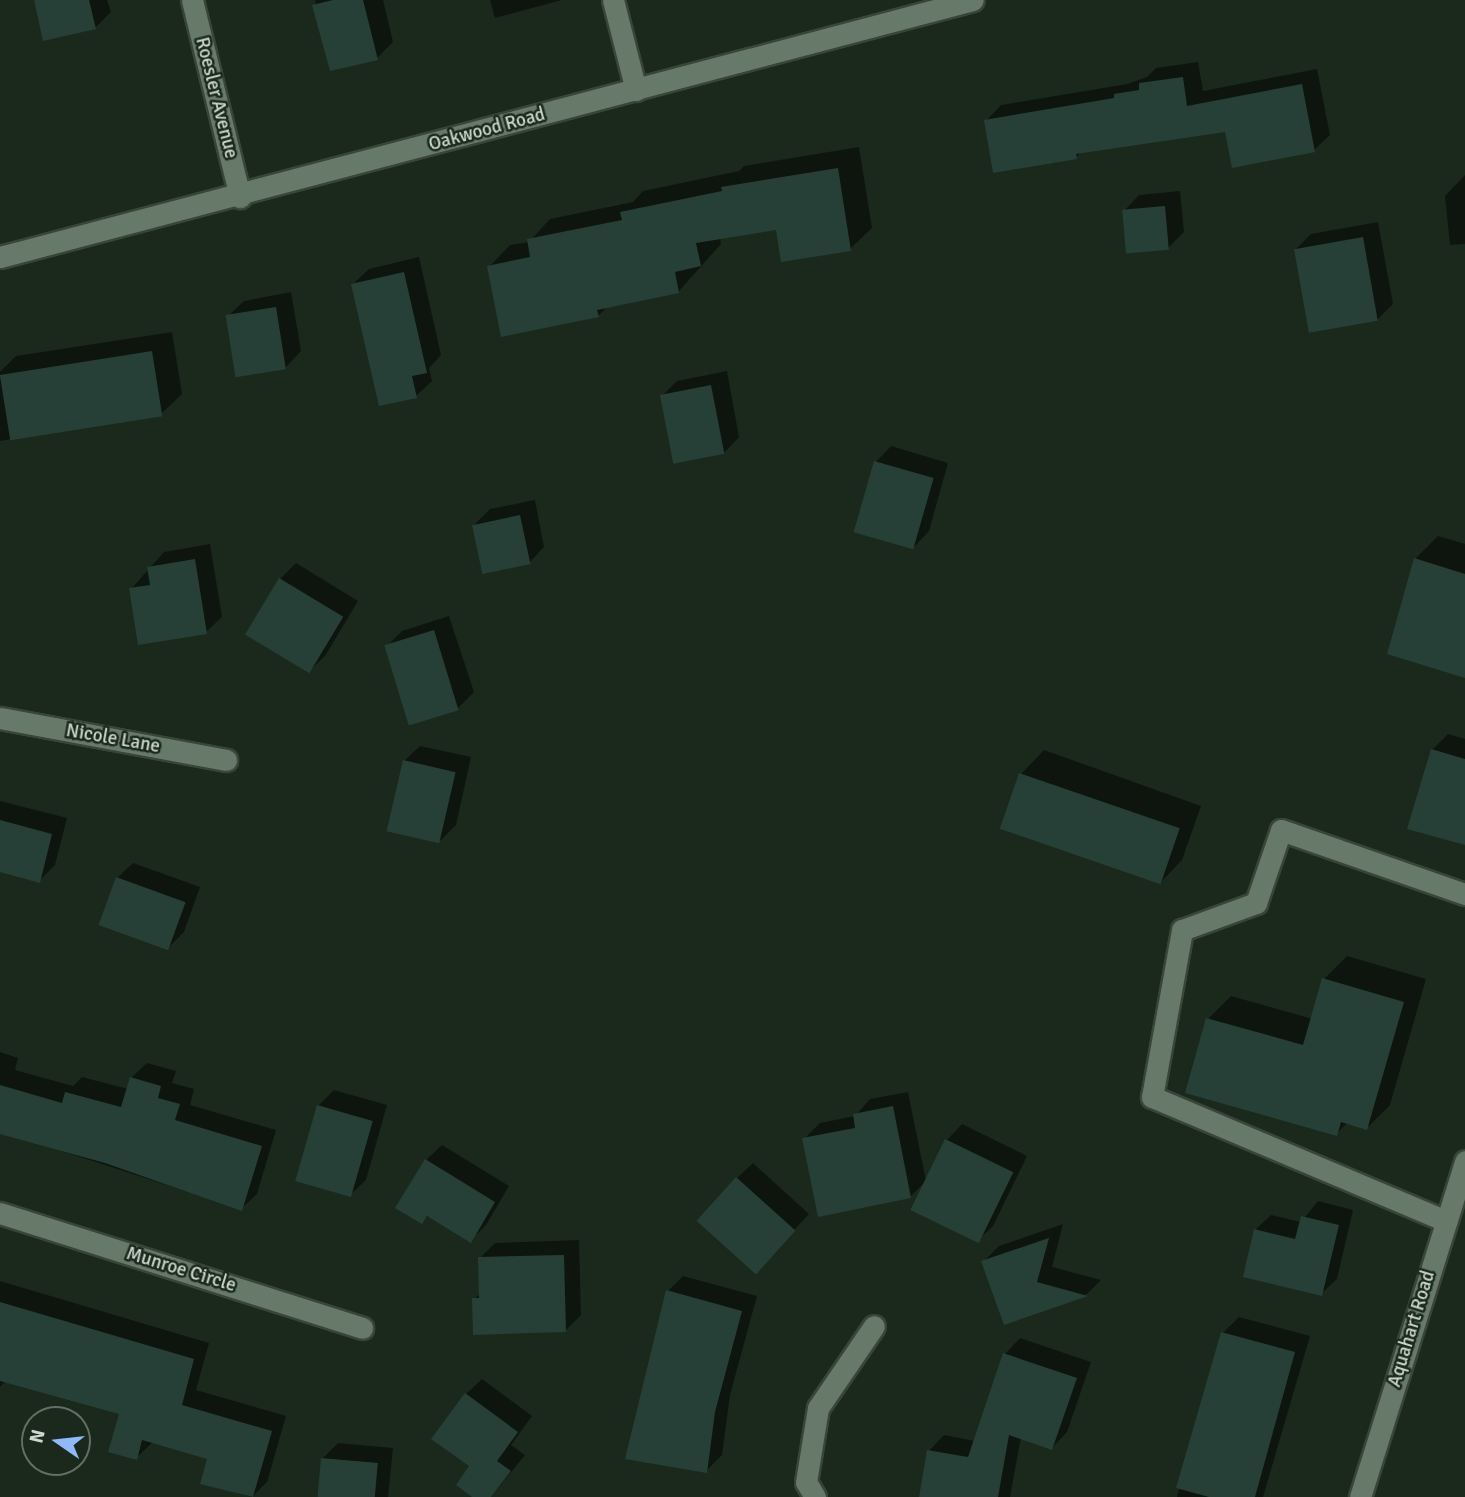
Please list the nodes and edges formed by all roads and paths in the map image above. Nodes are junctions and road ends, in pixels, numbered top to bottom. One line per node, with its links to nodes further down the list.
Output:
1 (192, 0): 5 (street, Roesler Avenue)
2 (613, 0): 4 (street)
3 (973, 0): 4 (street, Oakwood Road)
4 (636, 90): 5 (street, Oakwood Road)
5 (240, 197): 6 (street, Oakwood Road)
6 (0, 257)
7 (0, 718): 8 (street, Nicole Lane)
8 (226, 760)
9 (1465, 894): 12 (street)
10 (1465, 1161): 12 (street, Aquahart Road)
11 (0, 1213): 14 (street, Munroe Circle)
12 (1446, 1221): 16 (street, Aquahart Road)
13 (874, 1326): 15 (street)
14 (362, 1328)
15 (815, 1497)
16 (1360, 1497)

